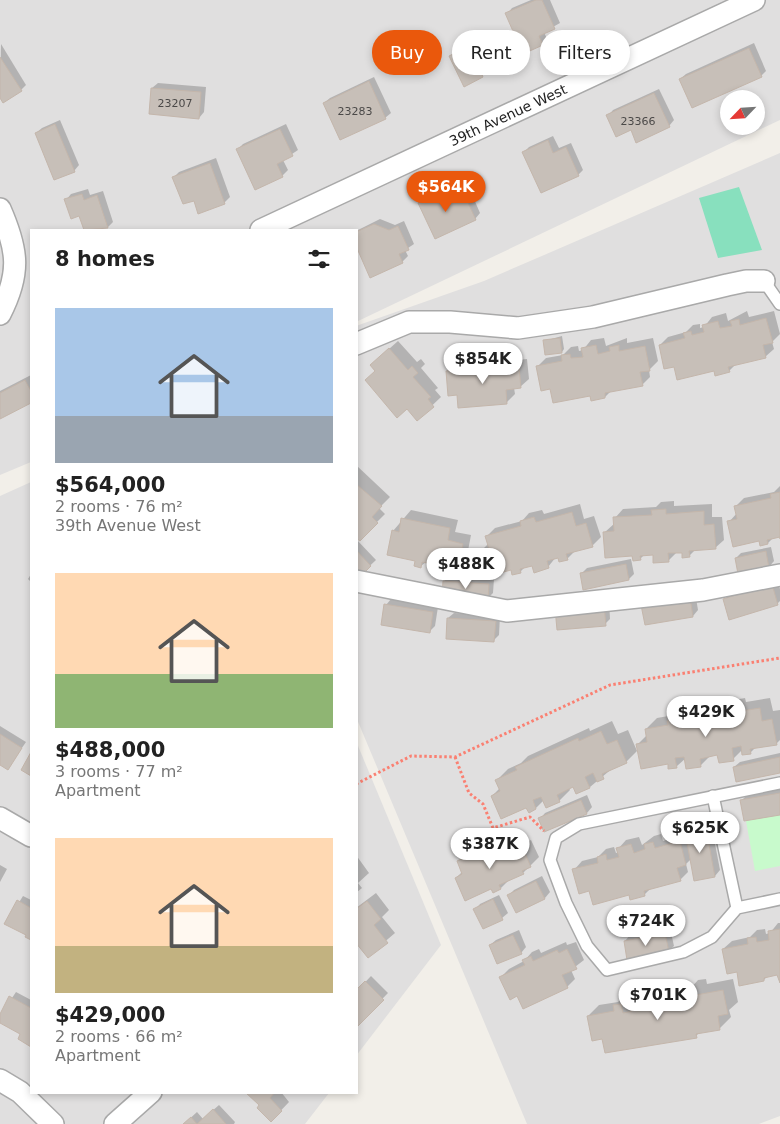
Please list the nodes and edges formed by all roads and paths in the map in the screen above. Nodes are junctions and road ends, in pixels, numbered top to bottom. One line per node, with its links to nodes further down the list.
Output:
1 (754, 0): 3 (street, 39th Avenue West)
2 (0, 209): 4 (street)
3 (263, 229)
4 (23, 272): 7 (street)
5 (764, 281): 6 (lane); 8 (street)
6 (780, 304)
7 (0, 314)
8 (358, 343)
9 (780, 576): 10 (street)
10 (358, 581)
11 (780, 658): 12 (path)
12 (455, 758): 13 (path); 18 (path)
13 (358, 783)
14 (780, 783): 15 (lane)
15 (713, 796): 18 (lane); 20 (lane)
16 (0, 818): 17 (street)
17 (30, 835)
18 (555, 841): 20 (lane)
19 (780, 899): 20 (lane)
20 (737, 908)
21 (0, 1080): 23 (street)
22 (148, 1094): 24 (street)
23 (53, 1124)
24 (115, 1124)

